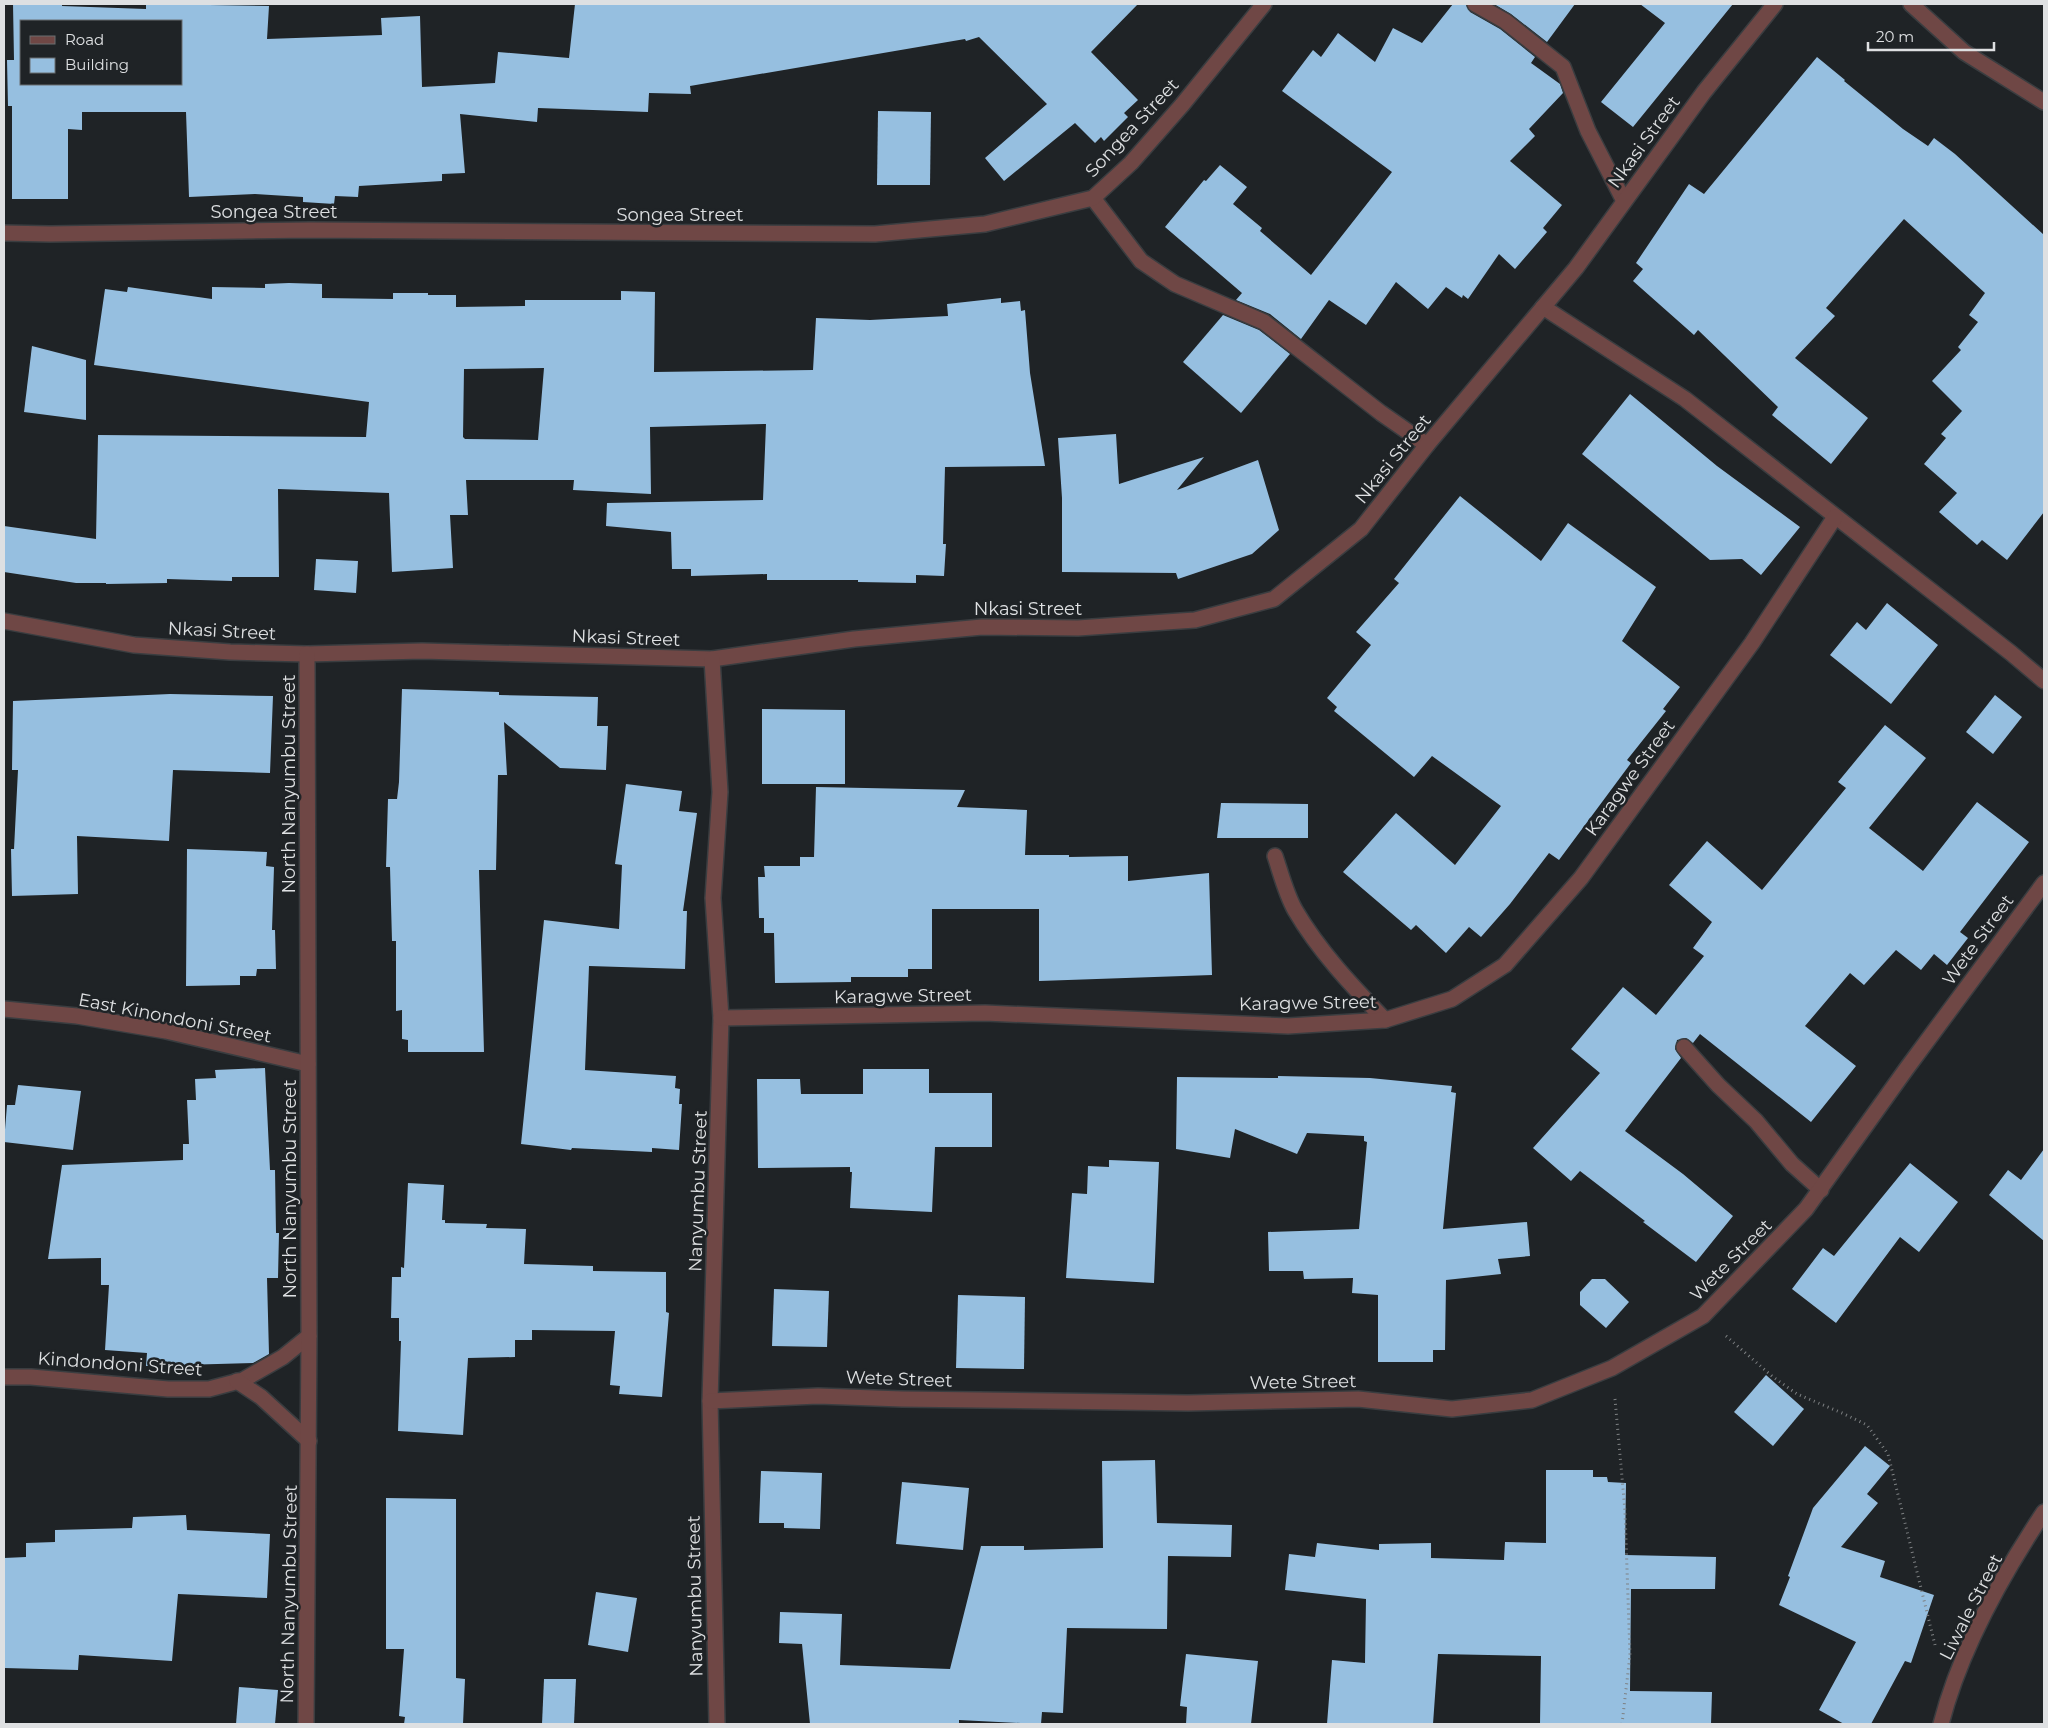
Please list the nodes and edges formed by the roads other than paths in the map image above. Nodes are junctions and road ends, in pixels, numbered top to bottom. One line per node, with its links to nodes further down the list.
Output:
1 (1264, 4): 6 (street, Songea Street)
2 (1475, 4): 7 (street)
3 (1775, 4): 7 (street, Nkasi Street)
4 (1911, 4): 5 (street)
5 (2044, 102)
6 (1093, 198): 8 (street, Songea Street); 10 (street)
7 (1624, 202): 9 (street, Nkasi Street)
8 (4, 233)
9 (1543, 307): 10 (street, Nkasi Street); 11 (street)
10 (1427, 445): 14 (street, Nkasi Street)
11 (1835, 517): 15 (street); 20 (street, Karagwe Street)
12 (4, 621): 13 (street, Nkasi Street)
13 (307, 654): 14 (street, Nkasi Street); 22 (street, North Nanyumbu Street)
14 (712, 659): 19 (street, Nanyumbu Street)
15 (2044, 681)
16 (1275, 856): 20 (street)
17 (2044, 883): 23 (street, Wete Street)
18 (4, 1009): 22 (street, East Kinondoni Street)
19 (721, 1018): 20 (street, Karagwe Street); 27 (street, Nanyumbu Street)
20 (1385, 1020)
21 (1684, 1047): 23 (street)
22 (308, 1064): 24 (street, North Nanyumbu Street)
23 (1821, 1190): 27 (street, Wete Street)
24 (309, 1336): 26 (street, Kindondoni Street); 28 (street, North Nanyumbu Street)
25 (4, 1377): 26 (street, Kindondoni Street)
26 (237, 1381): 28 (street)
27 (710, 1401): 31 (street, Nanyumbu Street)
28 (309, 1441): 30 (street, North Nanyumbu Street)
29 (2044, 1512): 32 (street, Liwale Street)
30 (306, 1724)
31 (717, 1724)
32 (1941, 1724)

